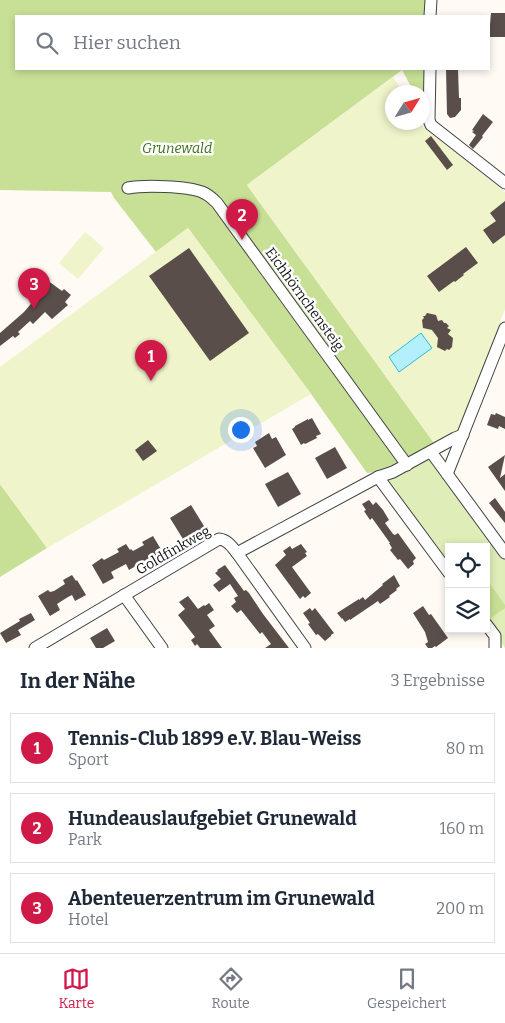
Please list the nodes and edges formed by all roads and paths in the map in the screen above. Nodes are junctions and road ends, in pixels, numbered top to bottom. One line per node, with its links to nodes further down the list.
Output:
1 (430, 0): 2 (street)
2 (430, 15)
3 (430, 70): 4 (street)
4 (505, 183)
5 (128, 188): 9 (street, Eichhörnchensteig)
6 (505, 328): 7 (street)
7 (463, 435): 8 (street); 10 (street)
8 (431, 452): 9 (street); 10 (street)
9 (407, 464): 11 (street)
10 (447, 474): 12 (street)
11 (378, 477): 13 (street); 14 (street)
12 (505, 553)
13 (237, 554): 15 (street, Goldfinkweg); 19 (street)
14 (445, 568)
15 (124, 596): 17 (street, Goldfinkweg); 18 (street)
16 (490, 629): 20 (street)
17 (35, 648)
18 (162, 648)
19 (305, 648)
20 (495, 648)

